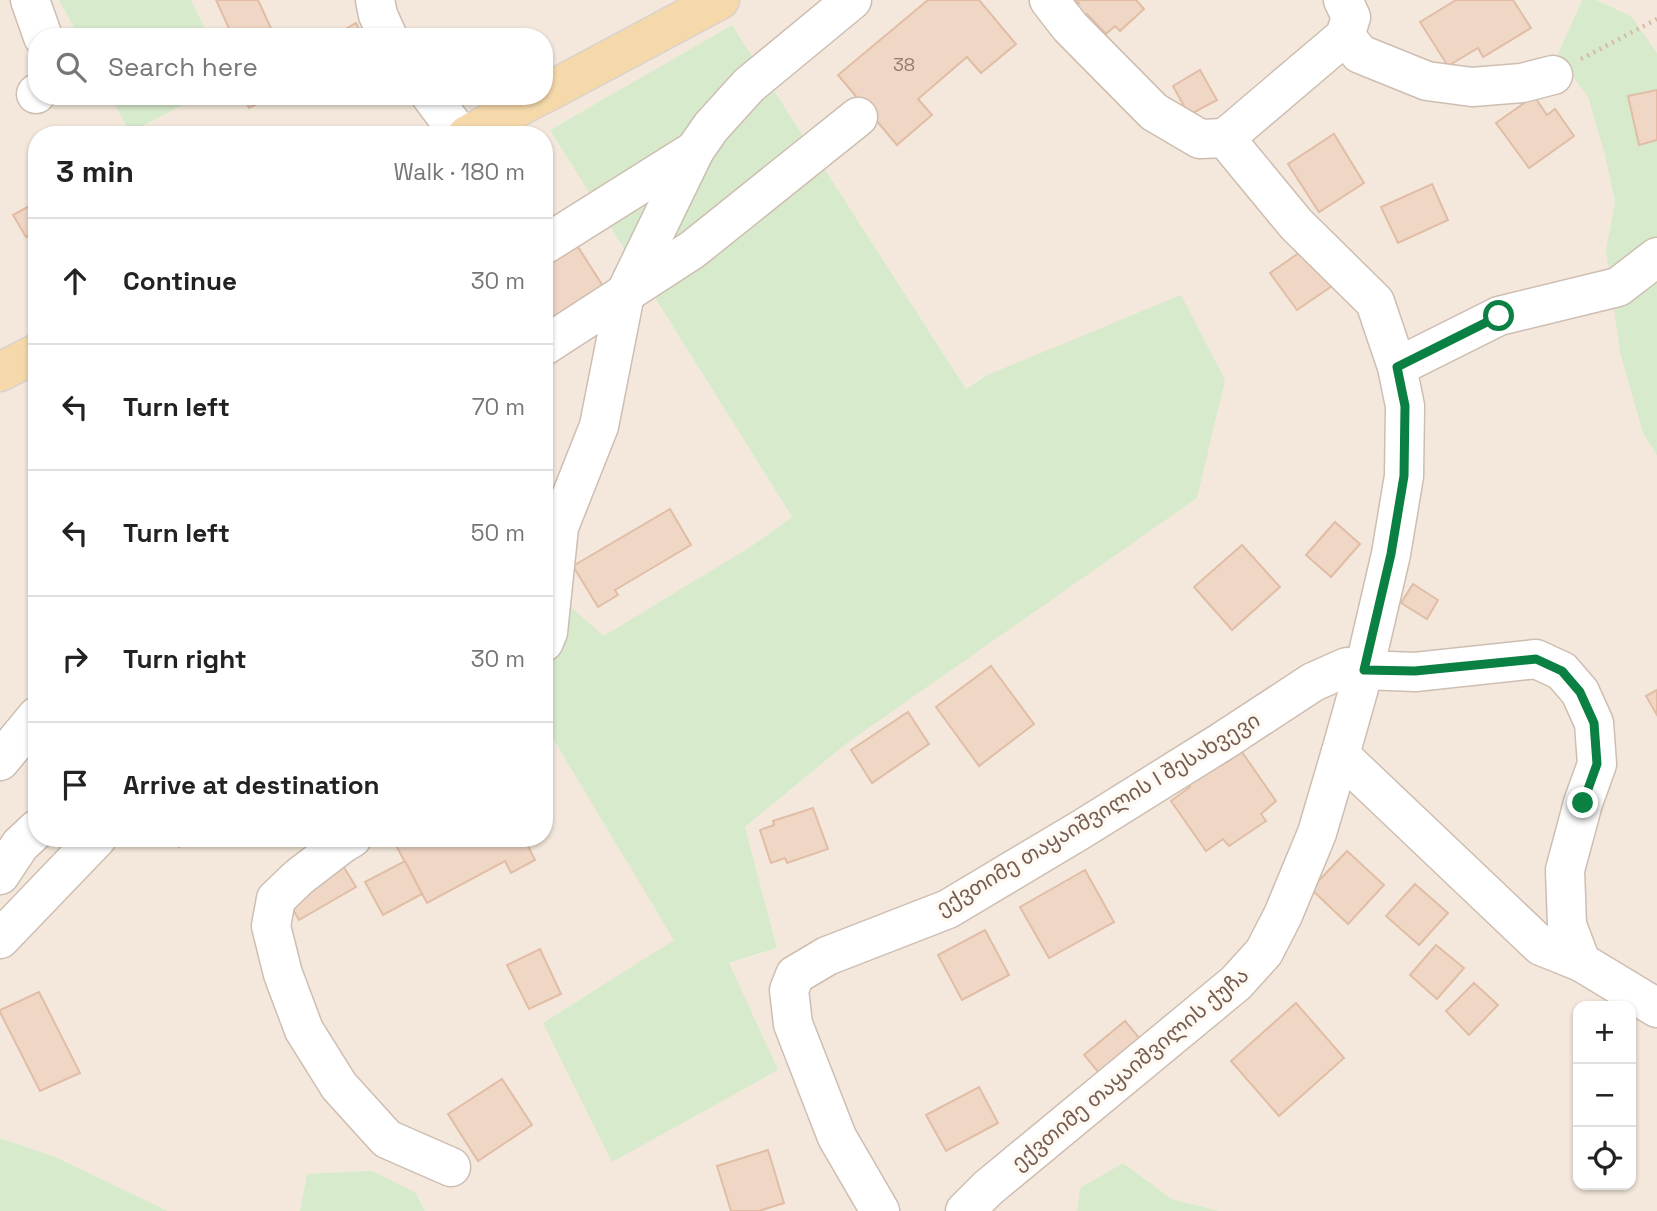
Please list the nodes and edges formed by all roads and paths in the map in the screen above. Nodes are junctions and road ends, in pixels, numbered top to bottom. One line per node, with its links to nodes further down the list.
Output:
1 (30, 0): 8 (street)
2 (375, 0): 9 (street)
3 (720, 0): 11 (main road)
4 (852, 0): 18 (street)
5 (1049, 0): 17 (street)
6 (1344, 18): 10 (street); 17 (street)
7 (1657, 19): 10 (path)
8 (40, 28)
9 (384, 28)
10 (1553, 75)
11 (553, 89)
12 (438, 105): 15 (street)
13 (523, 105): 16 (main road)
14 (858, 117): 21 (street)
15 (453, 126)
16 (484, 126)
17 (1225, 138): 24 (street, ექვთიმე თაყაიშვილის ქუჩა)
18 (695, 150): 19 (street); 21 (street)
19 (553, 239)
20 (1657, 257): 24 (street)
21 (625, 294): 22 (street); 26 (street)
22 (553, 340)
23 (28, 358): 25 (main road)
24 (1397, 367): 27 (street, ექვთიმე თაყაიშვილის ქუჩა)
25 (0, 372)
26 (553, 584)
27 (1364, 670): 29 (street, ექვთიმე თაყაიშვილის ქუჩა); 36 (street, ექვთიმე თაყაიშვილის I შესახვევი); 39 (street, ექვთიმე თაყაიშვილის I შესახვევი)
28 (28, 727): 30 (street)
29 (1340, 755): 36 (street); 40 (street, ექვთიმე თაყაიშვილის ქუჩა)
30 (0, 761)
31 (28, 837): 34 (street)
32 (88, 847): 35 (street)
33 (335, 847): 38 (street)
34 (0, 875)
35 (0, 939)
36 (1581, 962): 37 (street)
37 (1657, 1008)
38 (451, 1167)
39 (880, 1211)
40 (965, 1211)

